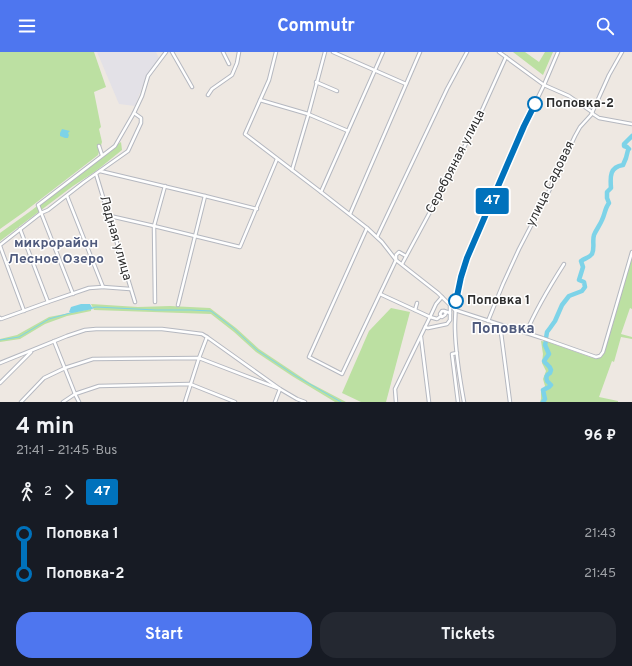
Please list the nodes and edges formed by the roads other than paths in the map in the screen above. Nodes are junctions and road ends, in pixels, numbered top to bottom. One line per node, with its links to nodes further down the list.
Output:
1 (166, 52): 25 (street)
2 (172, 52): 20 (street)
3 (223, 52): 15 (street)
4 (239, 52): 22 (street)
5 (276, 52): 23 (street)
6 (324, 52): 17 (street)
7 (333, 52): 16 (street)
8 (383, 52): 16 (street)
9 (420, 52): 18 (street)
10 (467, 52): 47 (street)
11 (499, 52): 14 (street)
12 (558, 52): 19 (street)
13 (622, 52): 24 (street, улица Садовая)
14 (506, 57): 19 (street); 50 (street, Серебряная улица)
15 (229, 64)
16 (375, 70): 18 (street); 28 (street)
17 (316, 82): 21 (street); 26 (street)
18 (406, 84): 41 (street)
19 (544, 85): 24 (street); 66 (street)
20 (192, 87)
21 (337, 91)
22 (208, 95)
23 (260, 100): 26 (street); 31 (street)
24 (592, 112): 27 (street); 71 (street, улица Садовая)
25 (134, 113): 30 (street); 33 (street)
26 (308, 114): 28 (street); 32 (street)
27 (632, 124)
28 (348, 131): 36 (street)
29 (99, 146): 30 (street)
30 (102, 155): 40 (street)
31 (277, 159): 32 (street); 39 (street)
32 (292, 170): 36 (street)
33 (100, 171): 34 (street); 35 (street)
34 (96, 174): 37 (street); 42 (street, Ладная улица)
35 (165, 186): 38 (street); 43 (street)
36 (321, 192): 41 (street)
37 (67, 196): 40 (street); 54 (street)
38 (205, 196): 39 (street); 46 (street)
39 (257, 209): 46 (street)
40 (41, 213): 45 (street); 56 (street)
41 (350, 214): 44 (street)
42 (110, 216): 43 (street); 55 (street, Ладная улица)
43 (154, 226): 46 (street); 61 (street)
44 (367, 228): 47 (street); 57 (street)
45 (20, 229): 48 (street); 59 (street)
46 (195, 236): 63 (street)
47 (377, 237): 51 (street)
48 (0, 246): 67 (street)
49 (632, 252): 74 (street)
50 (406, 256): 51 (street); 52 (street, Серебряная улица)
51 (396, 260): 52 (street); 57 (street)
52 (402, 264): 58 (street)
53 (564, 264): 74 (street)
54 (103, 287): 55 (street); 56 (street)
55 (130, 289): 60 (street, Ладная улица)
56 (72, 294): 59 (street)
57 (380, 294): 65 (street)
58 (442, 297): 64 (street); 69 (street)
59 (48, 302): 67 (street)
60 (135, 302)
61 (155, 302)
62 (417, 303): 65 (street)
63 (178, 305)
64 (450, 305): 66 (street); 68 (street)
65 (415, 310): 69 (street)
66 (455, 310): 71 (street); 79 (street)
67 (24, 311): 70 (street)
68 (450, 313): 69 (street); 73 (street)
69 (430, 317): 73 (street)
70 (0, 318)
71 (488, 321): 72 (street)
72 (500, 325): 74 (street); 98 (street)
73 (425, 327): 75 (street)
74 (526, 333)
75 (420, 336): 94 (street); 95 (street)
76 (207, 337): 77 (street); 80 (street); 85 (street)
77 (54, 341): 78 (street); 82 (street)
78 (33, 350): 81 (street); 83 (street)
79 (457, 353): 96 (street); 97 (street)
80 (199, 358): 82 (street); 84 (street); 85 (street)
81 (0, 363)
82 (65, 368): 86 (street); 87 (street)
83 (0, 383)
84 (190, 384): 86 (street); 90 (street); 91 (street)
85 (280, 389): 92 (street); 93 (street)
86 (75, 394): 88 (street); 89 (street)
87 (21, 402)
88 (63, 402)
89 (79, 402)
90 (185, 402)
91 (235, 402)
92 (275, 402)
93 (305, 402)
94 (396, 402)
95 (429, 402)
96 (458, 402)
97 (464, 402)
98 (510, 402)

